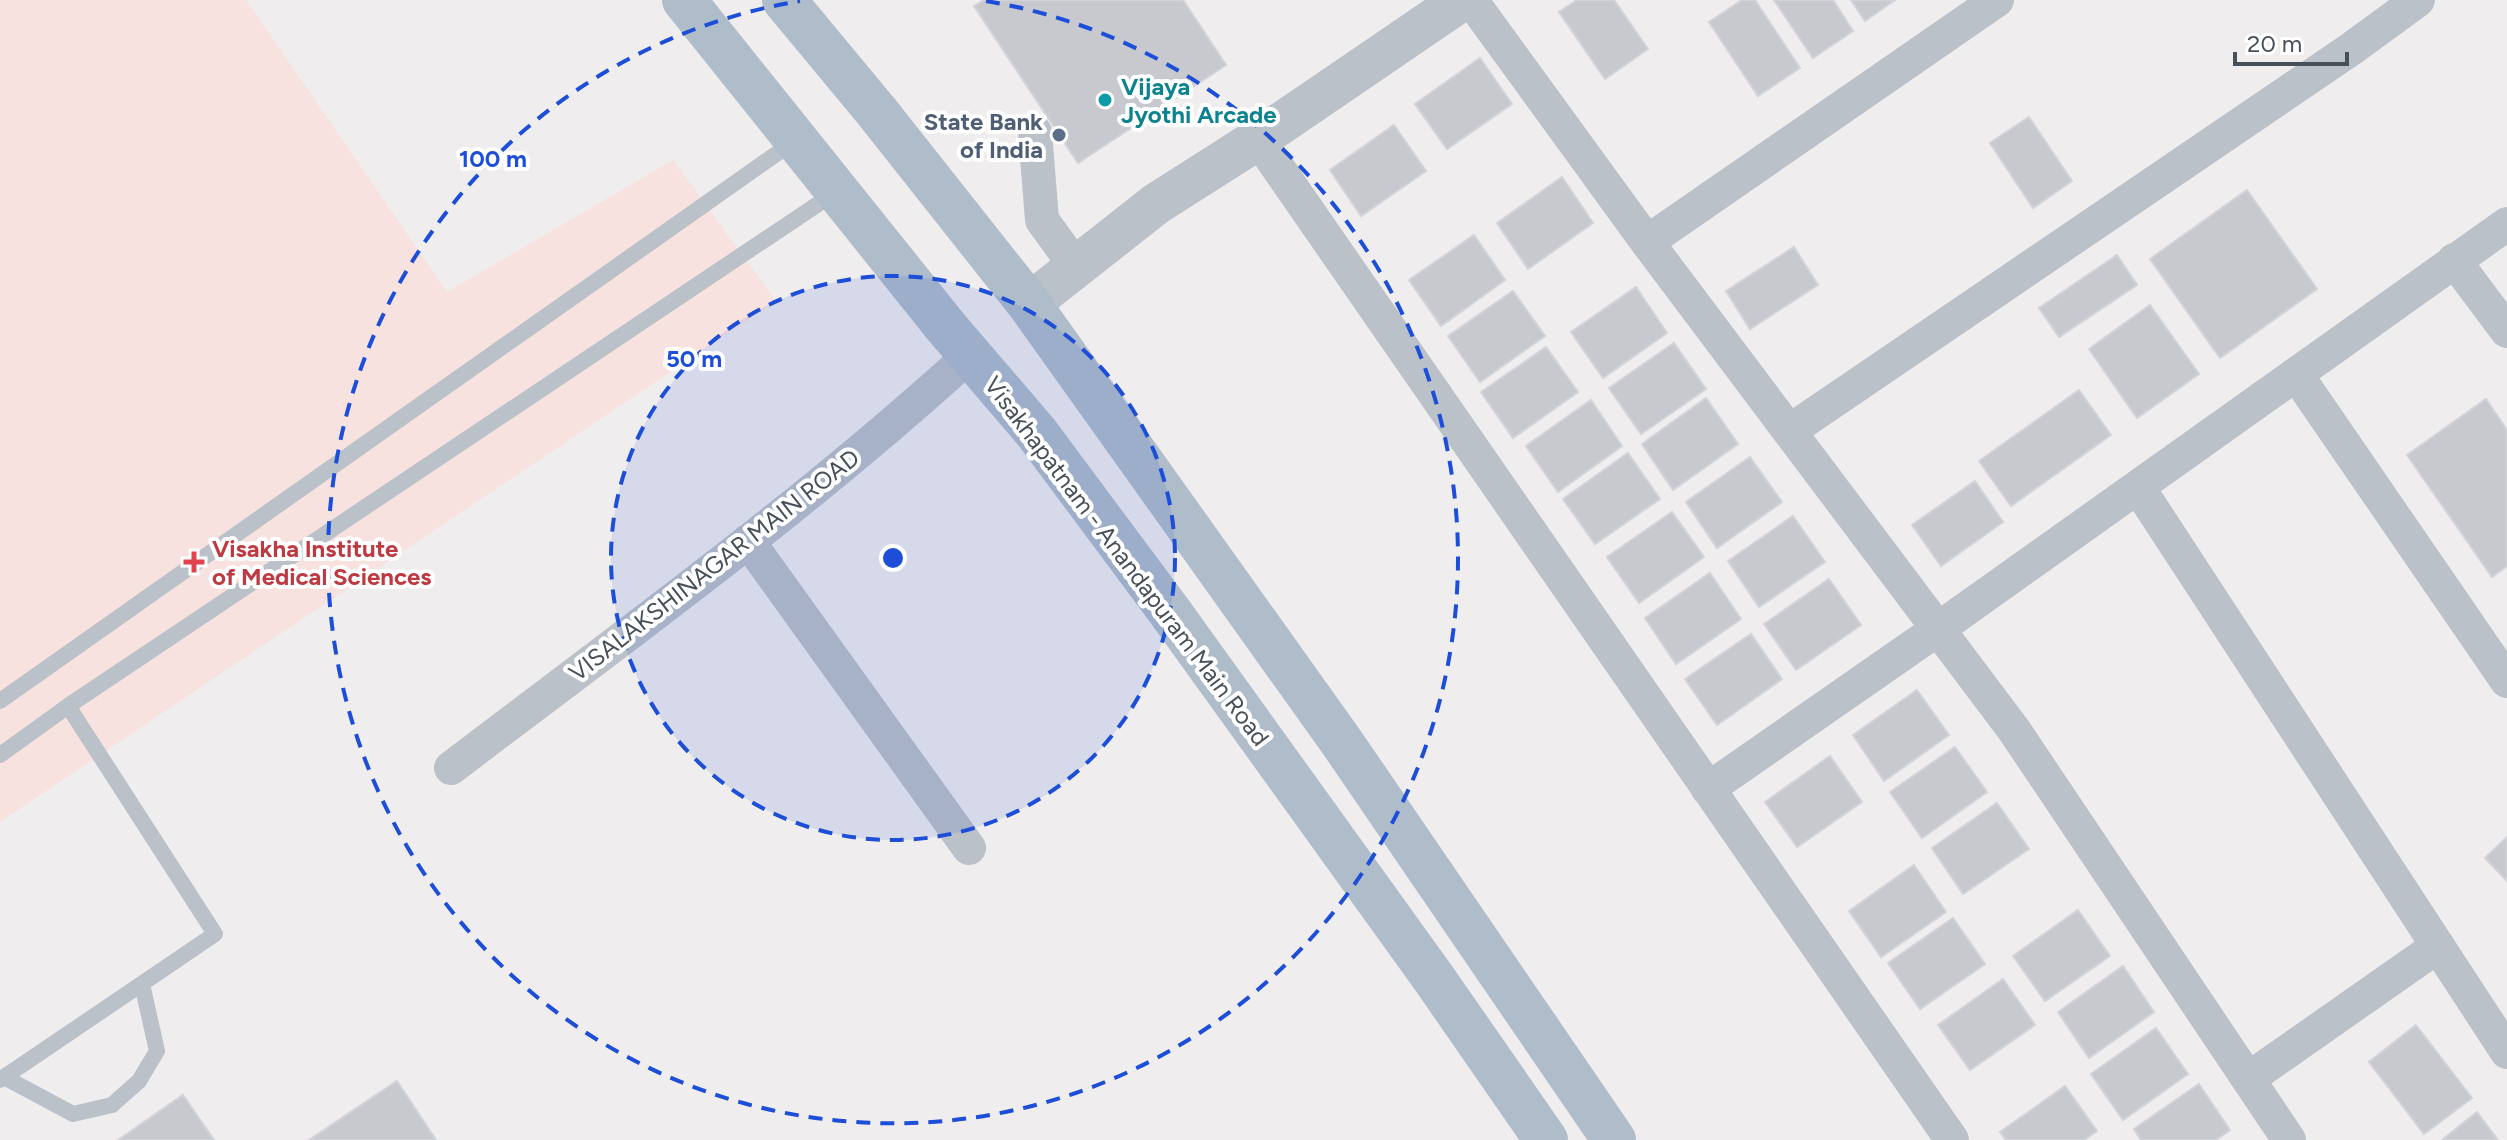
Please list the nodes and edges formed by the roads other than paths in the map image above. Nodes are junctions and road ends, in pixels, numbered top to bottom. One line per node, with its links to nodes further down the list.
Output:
1 (684, 0): 9 (main road, Visakhapatnam - Anandapuram Main Road)
2 (784, 0): 15 (main road)
3 (1462, 0): 8 (street)
4 (1471, 0): 12 (street)
5 (1997, 0): 12 (street)
6 (2418, 0): 19 (street)
7 (1035, 132): 14 (street)
8 (1258, 139): 14 (street); 28 (street)
9 (796, 140): 10 (main road, Visakhapatnam - Anandapuram Main Road); 24 (lane)
10 (837, 191): 17 (main road, Visakhapatnam - Anandapuram Main Road); 25 (lane)
11 (2507, 224): 13 (street)
12 (1647, 242): 19 (street)
13 (2454, 260): 16 (street); 18 (street)
14 (1076, 267): 15 (street)
15 (1029, 304): 36 (main road)
16 (2507, 331)
17 (970, 355): 21 (street, VISALAKSHINAGAR MAIN ROAD); 35 (main road, Visakhapatnam - Anandapuram Main Road)
18 (2296, 374): 20 (street); 23 (street)
19 (1791, 430): 22 (street)
20 (2138, 487): 22 (street); 30 (street)
21 (748, 541): 27 (street, VISALAKSHINAGAR MAIN ROAD); 29 (street)
22 (1938, 629): 28 (street); 34 (street)
23 (2507, 681)
24 (0, 701)
25 (68, 706): 26 (lane); 31 (lane)
26 (0, 755)
27 (451, 768)
28 (1708, 789): 37 (street)
29 (969, 848)
30 (2438, 946): 32 (street); 34 (street)
31 (142, 984): 33 (lane); 33 (lane)
32 (2507, 1052)
33 (2, 1079)
34 (2248, 1079): 38 (street)
35 (1546, 1140)
36 (1614, 1140)
37 (1952, 1140)
38 (2289, 1140)

